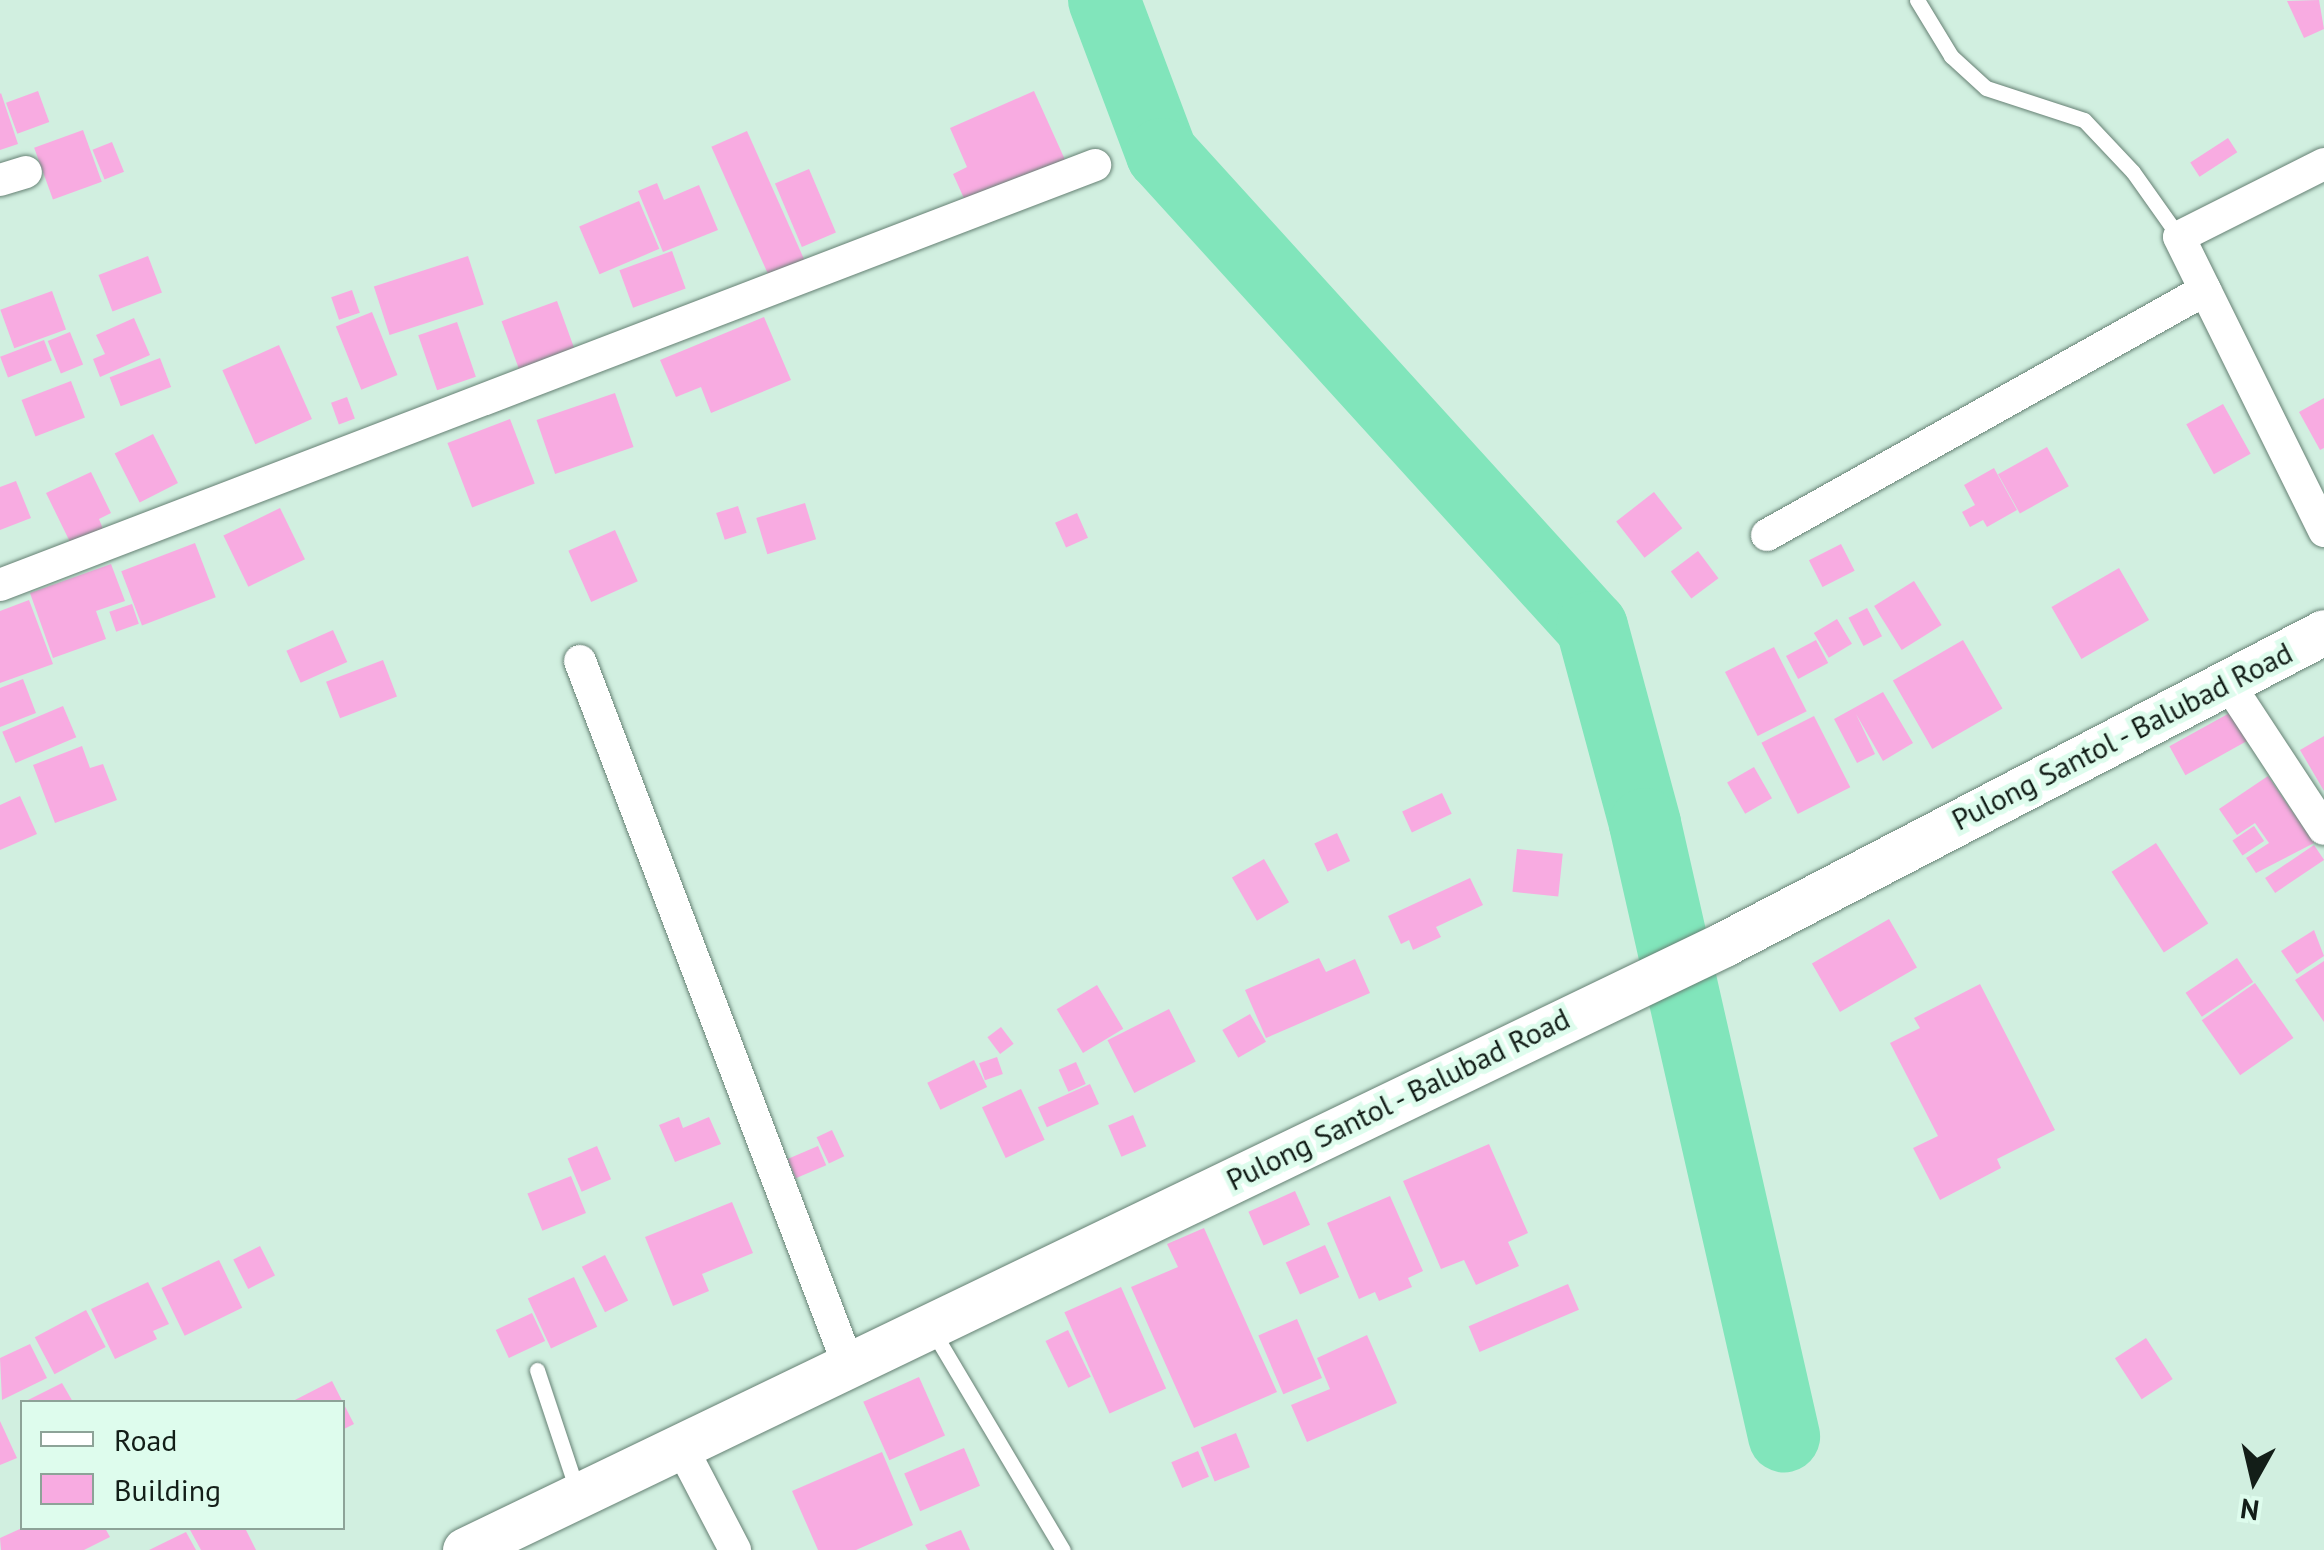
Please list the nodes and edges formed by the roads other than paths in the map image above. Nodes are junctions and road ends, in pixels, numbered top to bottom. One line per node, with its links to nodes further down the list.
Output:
1 (1917, 0): 4 (lane)
2 (2324, 164): 4 (street)
3 (1095, 165): 8 (street)
4 (2179, 237): 5 (street)
5 (2205, 290): 6 (street); 7 (street)
6 (2324, 530)
7 (1767, 535)
8 (0, 585)
9 (2324, 632): 11 (street, Pulong Santol - Balubad Road)
10 (580, 660): 14 (street)
11 (2226, 680): 12 (street); 13 (street, Pulong Santol - Balubad Road)
12 (2324, 828)
13 (932, 1328): 14 (street, Pulong Santol - Balubad Road); 20 (lane)
14 (850, 1368): 16 (street, Pulong Santol - Balubad Road)
15 (537, 1370): 17 (lane)
16 (683, 1450): 17 (street, Pulong Santol - Balubad Road); 19 (street)
17 (580, 1497): 18 (street, Pulong Santol - Balubad Road)
18 (465, 1550)
19 (735, 1550)
20 (1064, 1550)

